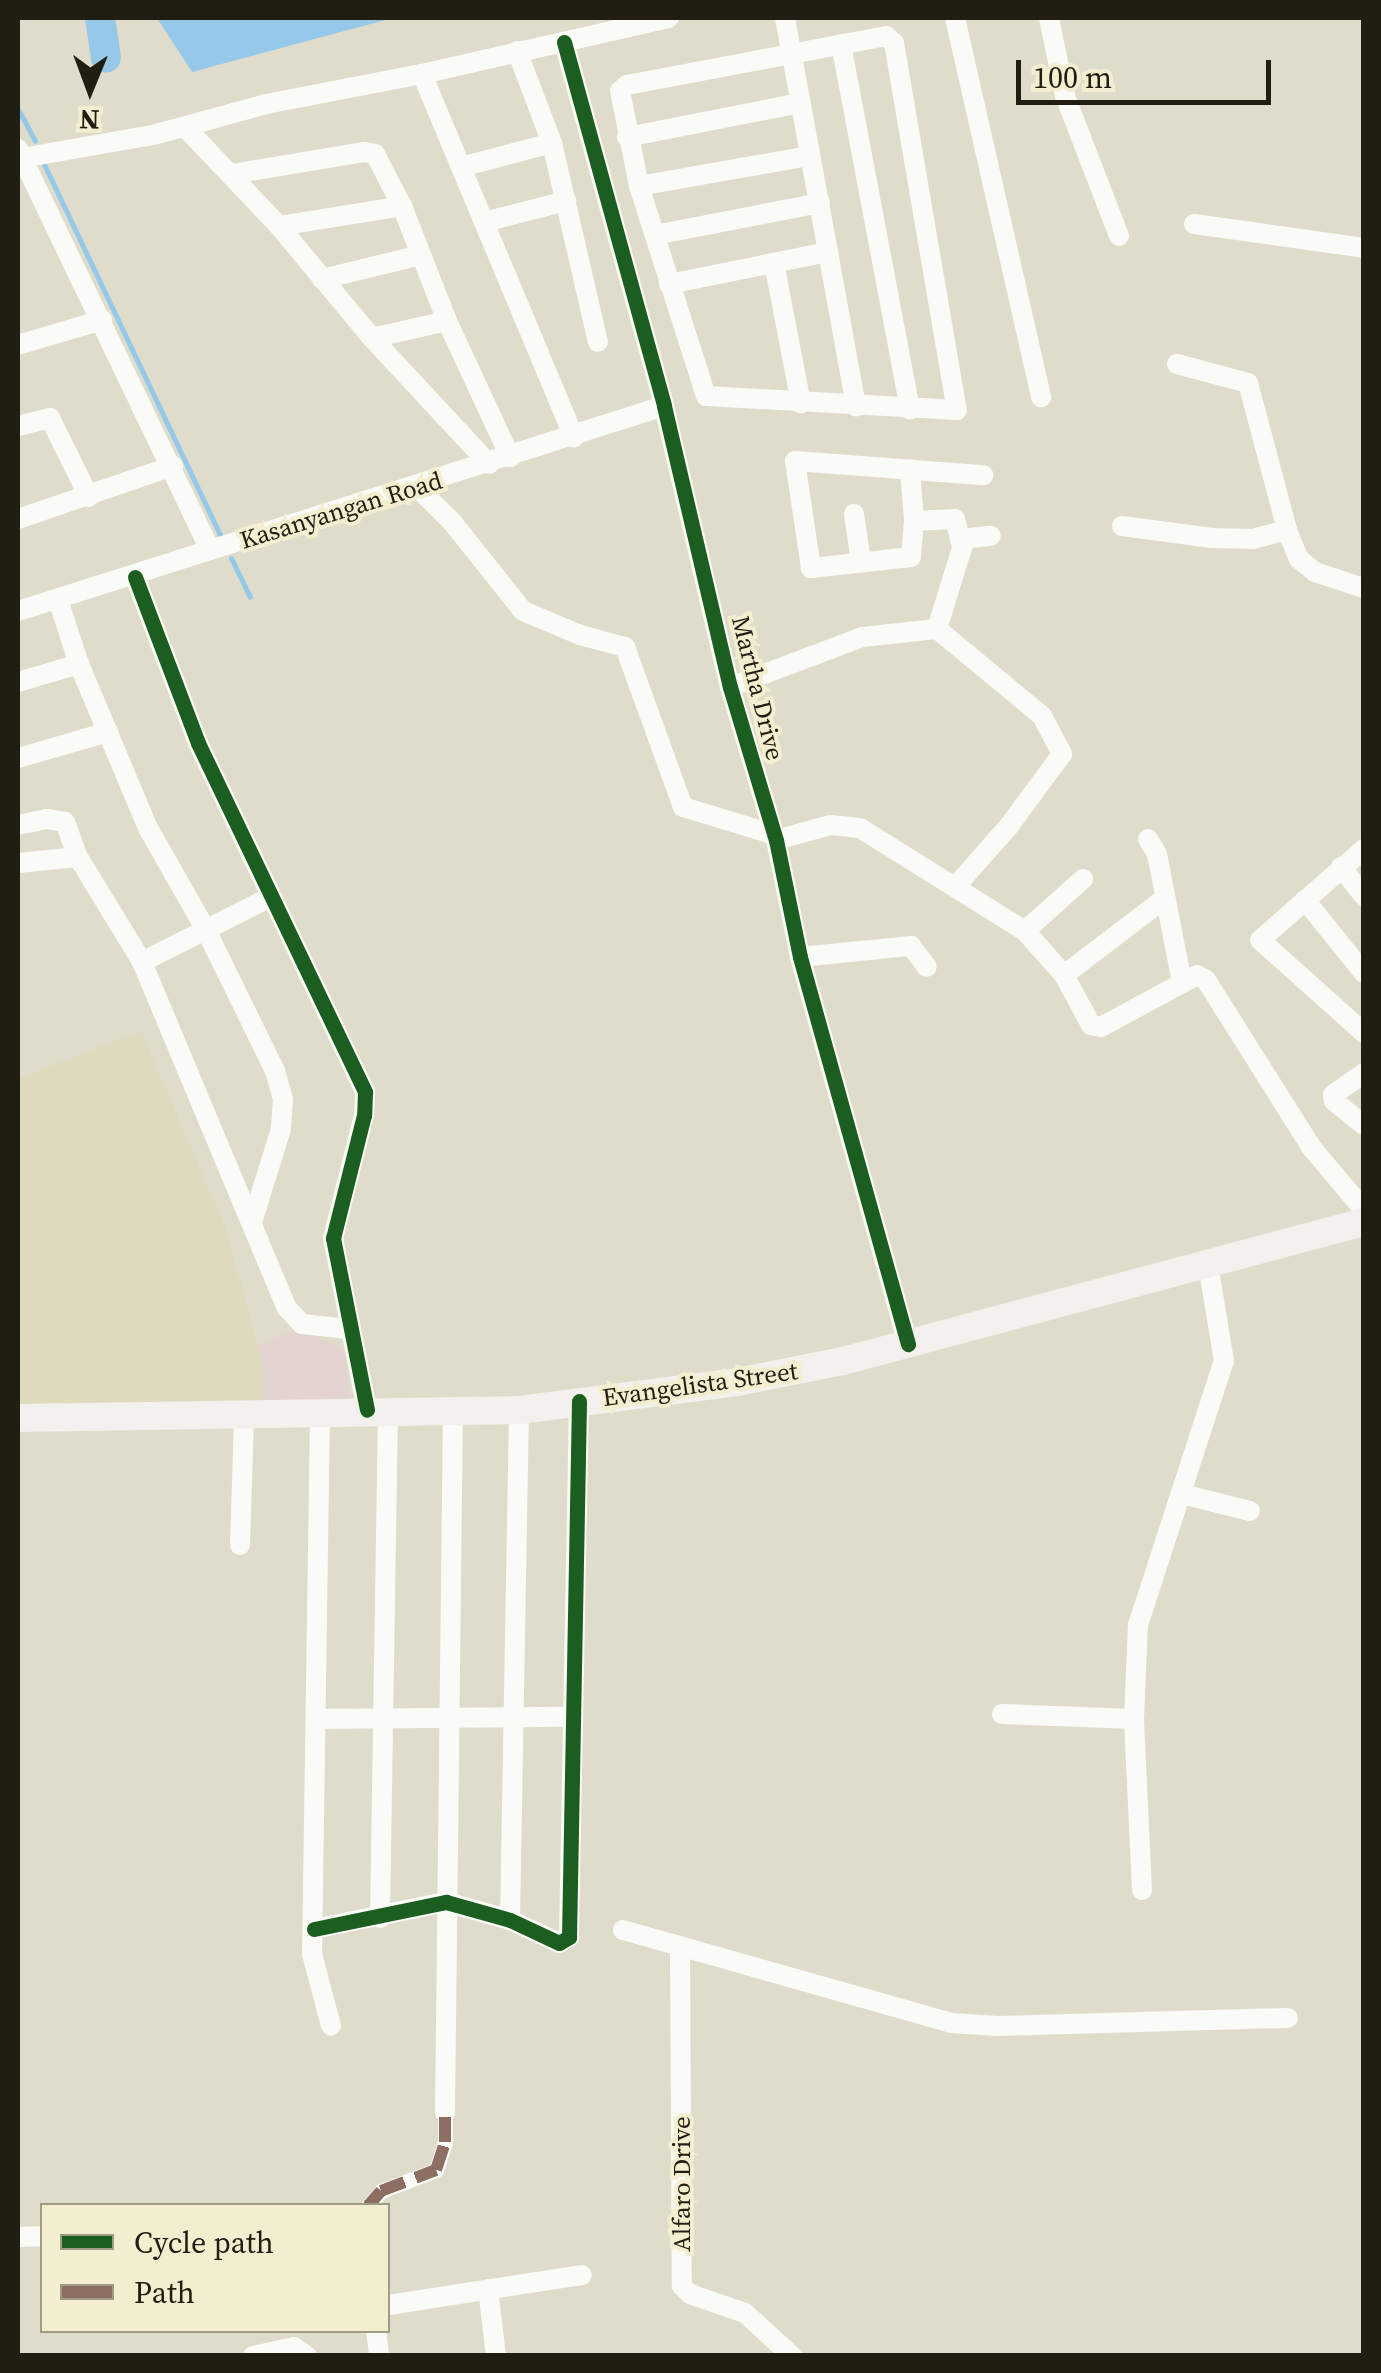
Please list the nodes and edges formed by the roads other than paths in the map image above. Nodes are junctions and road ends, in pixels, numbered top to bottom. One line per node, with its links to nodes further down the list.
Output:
1 (670, 18): 5 (street)
2 (784, 18): 8 (street)
3 (956, 18): 39 (street)
4 (1049, 18): 26 (street)
5 (564, 42): 7 (street); 41 (street, Martha Drive)
6 (841, 44): 8 (street); 43 (street); 43 (street)
7 (517, 51): 9 (street); 13 (street)
8 (790, 54): 10 (street); 12 (street)
9 (422, 74): 11 (street); 16 (street)
10 (800, 103): 12 (street); 15 (street)
11 (185, 128): 14 (street); 17 (street)
12 (627, 136): 18 (street)
13 (552, 142): 16 (street); 19 (street)
14 (20, 153): 33 (street)
15 (810, 156): 18 (street); 20 (street)
16 (461, 167): 22 (street)
17 (232, 174): 21 (street); 24 (street)
18 (640, 186): 25 (street)
19 (566, 201): 22 (street); 37 (street)
20 (820, 202): 25 (street); 28 (street)
21 (402, 206): 24 (street); 29 (street)
22 (484, 222): 45 (street)
23 (1194, 224): 27 (street)
24 (279, 226): 31 (street)
25 (655, 235): 32 (street)
26 (1119, 236)
27 (1364, 248)
28 (828, 252): 30 (street); 42 (street)
29 (421, 256): 31 (street); 34 (street)
30 (774, 263): 32 (street); 40 (street)
31 (322, 279): 35 (street)
32 (669, 284): 40 (street)
33 (102, 320): 36 (street); 48 (street)
34 (447, 321): 35 (street); 46 (street)
35 (372, 338): 47 (street)
36 (19, 341)
37 (598, 342)
38 (1177, 364): 57 (street)
39 (1040, 397)
40 (802, 403): 42 (street)
41 (664, 406): 45 (street, Kasanyangan Road); 69 (street, Martha Drive)
42 (856, 406): 43 (street)
43 (910, 410)
44 (18, 426): 52 (street)
45 (574, 436): 46 (street, Kasanyangan Road)
46 (510, 457): 47 (street, Kasanyangan Road)
47 (489, 464): 51 (street, Kasanyangan Road)
48 (173, 466): 52 (street); 60 (street)
49 (910, 469): 50 (street); 55 (street); 61 (street)
50 (983, 475)
51 (415, 486): 60 (street, Kasanyangan Road); 73 (street)
52 (89, 497): 54 (street)
53 (854, 514): 61 (street)
54 (18, 519)
55 (914, 522): 59 (street); 61 (street)
56 (1122, 526): 57 (street)
57 (1287, 530): 63 (street)
58 (991, 536): 59 (street)
59 (960, 538): 66 (street)
60 (210, 550): 62 (street, Kasanyangan Road)
61 (861, 562)
62 (134, 576): 64 (street, Kasanyangan Road); 82 (street)
63 (1364, 588)
64 (58, 600): 65 (street, Kasanyangan Road); 67 (street)
65 (18, 611)
66 (937, 629): 69 (street); 80 (street)
67 (79, 664): 68 (street); 70 (street)
68 (18, 682)
69 (730, 687): 73 (street, Martha Drive)
70 (108, 732): 71 (street); 85 (street)
71 (18, 758)
72 (18, 825): 76 (street)
73 (775, 838): 80 (street); 87 (street, Martha Drive)
74 (1148, 840): 83 (street)
75 (1364, 849): 78 (street)
76 (78, 858): 77 (street); 88 (street)
77 (18, 862)
78 (1341, 868): 81 (street); 84 (street)
79 (1083, 879): 86 (street)
80 (955, 887): 86 (street)
81 (1364, 896)
82 (270, 897): 85 (street); 100 (street)
83 (1164, 900): 91 (street); 92 (street)
84 (1305, 900): 90 (street); 93 (street)
85 (206, 930): 88 (street); 97 (street)
86 (1025, 931): 91 (street)
87 (800, 957): 89 (street); 101 (street, Martha Drive)
88 (142, 962): 97 (street)
89 (927, 967)
90 (1364, 973)
91 (1064, 976): 92 (street)
92 (1182, 982): 96 (street)
93 (1364, 1034)
94 (1364, 1073): 95 (street)
95 (1364, 1125)
96 (1364, 1210)
97 (253, 1219): 100 (street)
98 (1364, 1222): 99 (main road, Evangelista Street)
99 (1208, 1264): 101 (main road, Evangelista Street); 109 (street)
100 (349, 1329): 104 (street)
101 (908, 1344): 102 (main road, Evangelista Street)
102 (580, 1401): 105 (main road, Evangelista Street); 113 (street)
103 (452, 1409): 104 (main road, Evangelista Street); 105 (main road, Evangelista Street); 118 (street)
104 (378, 1410): 106 (main road, Evangelista Street); 117 (street)
105 (519, 1410): 115 (street)
106 (320, 1411): 107 (main road, Evangelista Street); 114 (street)
107 (244, 1416): 108 (main road, Evangelista Street); 111 (street)
108 (18, 1418)
109 (1182, 1494): 110 (street); 116 (street)
110 (1250, 1511)
111 (240, 1545)
112 (1002, 1714): 116 (street)
113 (570, 1717): 115 (street); 122 (street)
114 (317, 1719): 117 (street); 123 (street)
115 (512, 1719): 118 (street); 122 (street)
116 (1134, 1719): 119 (street)
117 (386, 1720): 118 (street); 121 (street)
118 (450, 1720): 120 (street)
119 (1142, 1890)
120 (446, 1902): 121 (street); 122 (street); 128 (street)
121 (380, 1918): 123 (street)
122 (510, 1920)
123 (314, 1929): 127 (street)
124 (623, 1930): 125 (street)
125 (680, 1948): 126 (street); 133 (street, Alfaro Drive)
126 (1288, 2018)
127 (332, 2026)
128 (445, 2112): 129 (street)
129 (370, 2203)
130 (582, 2275): 131 (street)
131 (488, 2290): 132 (street); 136 (street)
132 (390, 2305)
133 (779, 2352)
134 (252, 2356): 135 (street)
135 (307, 2356)
136 (496, 2356)

